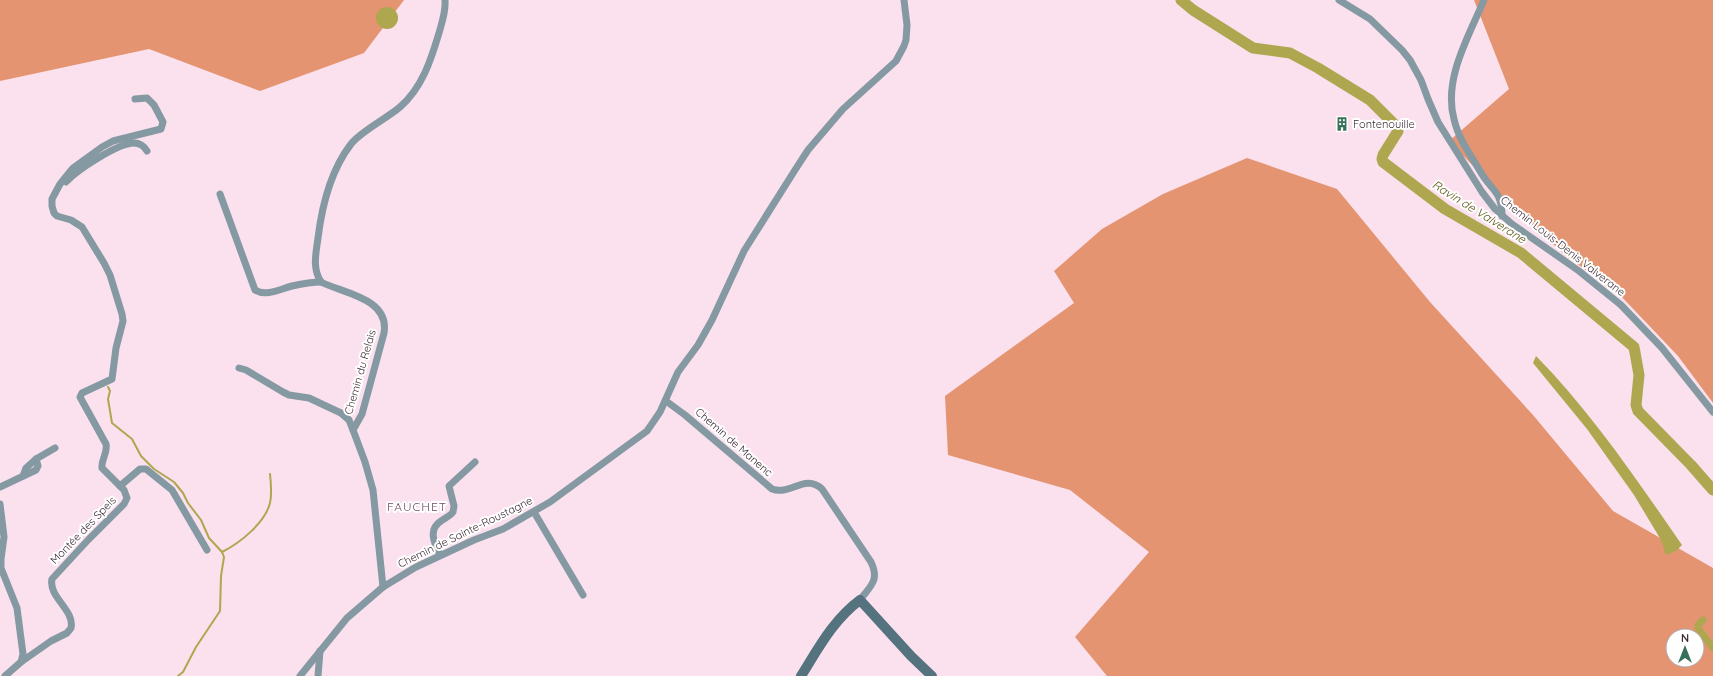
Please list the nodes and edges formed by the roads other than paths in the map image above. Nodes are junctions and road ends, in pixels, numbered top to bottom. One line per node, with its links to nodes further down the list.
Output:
1 (445, 0): 10 (street)
2 (904, 0): 12 (street, Chemin de Sainte-Roustagne)
3 (1339, 0): 9 (street, Chemin Louis-Denis Valverane)
4 (1484, 0): 9 (street)
5 (135, 99): 8 (street)
6 (147, 151): 8 (street)
7 (220, 194): 10 (street)
8 (52, 199): 18 (street, Montée des Spels)
9 (1502, 216): 13 (street, Chemin Louis-Denis Valverane)
10 (321, 282): 14 (street, Chemin du Relais)
11 (239, 368): 14 (street)
12 (666, 401): 20 (street, Chemin de Sainte-Roustagne); 25 (street, Chemin de Manenc)
13 (1713, 412)
14 (353, 430): 23 (street, Chemin du Relais)
15 (55, 448): 17 (street)
16 (475, 462): 22 (street)
17 (0, 486)
18 (120, 486): 21 (street); 27 (street, Montée des Spels)
19 (0, 504): 27 (street)
20 (534, 512): 22 (street, Chemin de Sainte-Roustagne); 24 (street)
21 (207, 550)
22 (440, 555): 23 (street, Chemin de Sainte-Roustagne)
23 (384, 587): 26 (street, Chemin de Sainte-Roustagne)
24 (582, 595)
25 (860, 600): 31 (street, Chemin de Manenc); 32 (street)
26 (320, 651): 29 (street, Chemin de Sainte-Roustagne); 30 (street)
27 (21, 662): 28 (street)
28 (5, 676)
29 (300, 676)
30 (318, 676)
31 (801, 676)
32 (932, 676)

